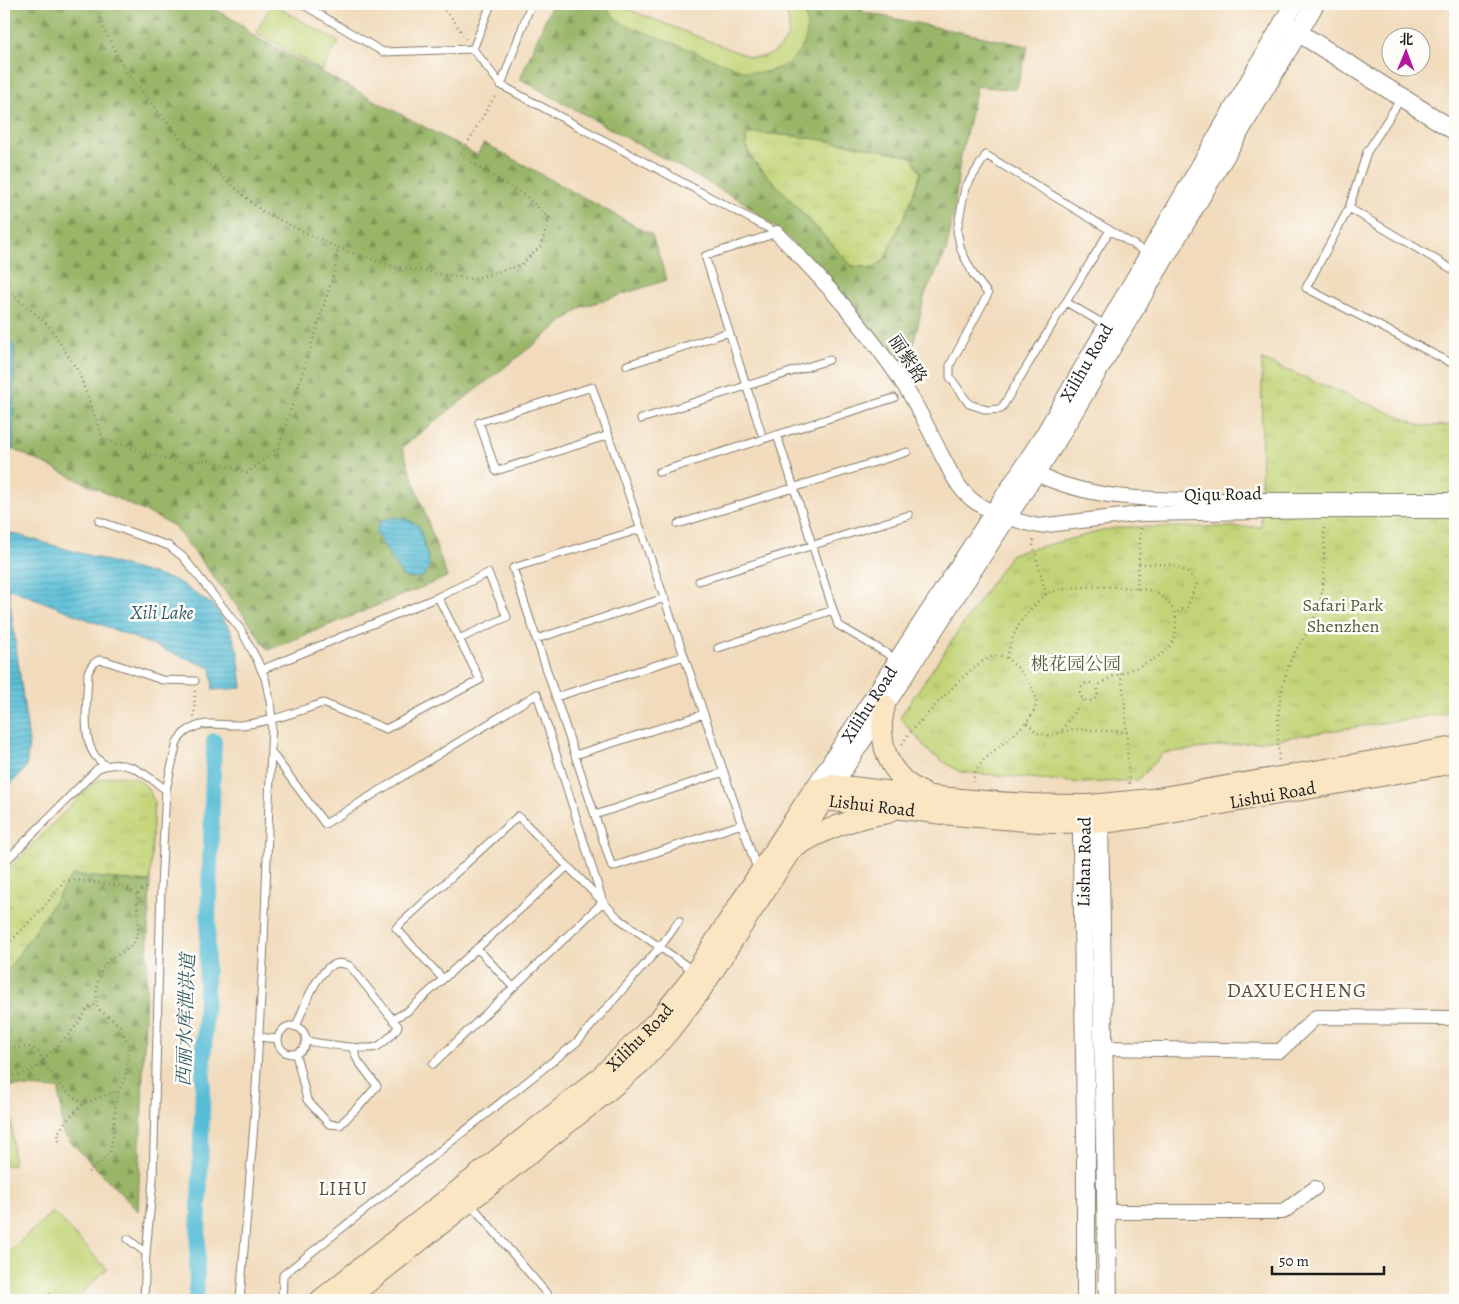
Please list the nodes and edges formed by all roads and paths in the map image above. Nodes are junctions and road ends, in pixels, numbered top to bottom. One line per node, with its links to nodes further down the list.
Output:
1 (95, 4): 17 (path)
2 (302, 4): 10 (lane)
3 (436, 4): 10 (path)
4 (491, 4): 10 (lane)
5 (531, 4): 11 (lane)
6 (1294, 4): 8 (street, Xilihu Road)
7 (1315, 4): 9 (street, Xilihu Road)
8 (1283, 22): 9 (street); 18 (street, Xilihu Road)
9 (1298, 32): 12 (street); 34 (street, Xilihu Road)
10 (473, 49): 11 (lane)
11 (501, 85): 16 (lane); 17 (path)
12 (1402, 97): 13 (street); 14 (lane)
13 (1455, 131)
14 (1348, 208): 19 (lane); 26 (lane)
15 (1110, 230): 18 (lane); 21 (lane); 21 (lane)
16 (777, 234): 23 (lane); 40 (street, 丽紫路)
17 (338, 248): 20 (path)
18 (1149, 254): 22 (street, Xilihu Road)
19 (1455, 271)
20 (4, 287)
21 (1066, 302): 22 (lane)
22 (1107, 326): 34 (street, Xilihu Road)
23 (729, 332): 25 (lane); 27 (lane)
24 (829, 360): 27 (lane)
25 (627, 365)
26 (1455, 365)
27 (746, 386): 29 (lane); 30 (lane)
28 (894, 398): 32 (lane)
29 (641, 420)
30 (761, 432)
31 (609, 435): 31 (lane); 46 (lane)
32 (777, 435): 35 (lane); 36 (lane)
33 (907, 452): 36 (lane)
34 (1029, 471): 37 (street, Qiqu Road); 40 (street, Xilihu Road)
35 (659, 472)
36 (794, 487): 44 (lane); 47 (lane)
37 (1455, 500)
38 (1324, 511): 39 (street, Qiqu Road); 41 (street, Qiqu Road); 82 (path)
39 (1455, 511)
40 (1001, 514): 45 (street, Qiqu Road); 61 (street, Xilihu Road); 68 (street, Xilihu Road)
41 (1139, 514): 45 (street, Qiqu Road); 48 (path)
42 (909, 515): 47 (lane)
43 (98, 520): 62 (lane)
44 (678, 524)
45 (1039, 526): 51 (path)
46 (641, 529): 53 (lane); 57 (lane)
47 (812, 545): 49 (lane); 54 (lane)
48 (1139, 564): 50 (path); 55 (path)
49 (700, 581)
50 (1137, 589): 51 (path); 55 (path)
51 (1046, 594): 60 (path)
52 (438, 597): 56 (lane); 56 (lane); 62 (lane)
53 (665, 598): 57 (lane); 59 (lane)
54 (833, 610): 58 (lane); 61 (lane)
55 (1175, 614): 63 (path)
56 (459, 639): 70 (lane)
57 (536, 639): 66 (lane)
58 (718, 648)
59 (684, 656): 66 (lane); 69 (lane)
60 (1007, 658): 71 (path); 79 (path)
61 (898, 660): 85 (street, Xilihu Road)
62 (261, 670): 70 (lane)
63 (1120, 673): 65 (path); 74 (path)
64 (195, 681): 72 (path); 80 (lane)
65 (1097, 686): 67 (path); 67 (path)
66 (556, 698): 77 (lane)
67 (1083, 698): 73 (path)
68 (885, 705): 79 (main road); 85 (street, Xilihu Road)
69 (704, 714): 77 (lane); 81 (lane)
70 (272, 720): 72 (lane); 76 (lane)
71 (1027, 723): 73 (path); 86 (path)
72 (194, 727): 84 (lane)
73 (1062, 731): 74 (path)
74 (1128, 732): 83 (path)
75 (1455, 746): 82 (main road, Lishui Road)
76 (271, 752): 97 (lane); 109 (lane)
77 (575, 755): 88 (lane)
78 (1455, 762): 89 (main road, Lishui Road)
79 (890, 763): 87 (main road)
80 (105, 765): 84 (lane); 92 (lane)
81 (724, 772): 88 (lane); 90 (lane)
82 (1281, 776): 89 (main road, Lishui Road)
83 (1129, 785)
84 (166, 790): 95 (lane)
85 (824, 792): 87 (main road, Lishui Road); 91 (main road, Xilihu Road); 94 (main road, Xilihu Road)
86 (971, 798): 87 (main road, Lishui Road); 89 (main road, Lishui Road)
87 (924, 803): 89 (main road, Lishui Road); 91 (main road)
88 (595, 815): 90 (lane)
89 (1089, 816): 114 (street, Lishan Road); 136 (street, Lishan Road)
90 (742, 824): 94 (lane)
91 (791, 851): 124 (main road, Xilihu Road)
92 (4, 863)
93 (568, 866): 97 (lane); 101 (lane); 103 (lane)
94 (759, 874): 102 (main road, Xilihu Road)
95 (161, 887): 96 (path); 127 (lane)
96 (137, 895): 100 (path); 105 (path)
97 (603, 902): 99 (lane); 104 (lane)
98 (679, 921): 99 (lane)
99 (660, 947): 102 (lane); 132 (lane)
100 (4, 948)
101 (477, 948): 103 (lane); 104 (lane)
102 (695, 972): 133 (main road, Xilihu Road)
103 (443, 979): 107 (lane)
104 (514, 987): 117 (lane)
105 (96, 1004): 116 (path); 119 (path)
106 (1455, 1018): 114 (street)
107 (394, 1019): 108 (lane); 112 (lane)
108 (296, 1027): 110 (lane); 111 (lane)
109 (258, 1037): 110 (lane); 131 (lane)
110 (278, 1038): 115 (lane)
111 (306, 1041): 112 (lane); 115 (lane)
112 (352, 1047): 115 (lane)
113 (4, 1048): 116 (path)
114 (1103, 1048): 125 (street, Lishan Road)
115 (296, 1054)
116 (42, 1060): 118 (path); 120 (path)
117 (433, 1064)
118 (4, 1078)
119 (118, 1091): 120 (path); 122 (path)
120 (84, 1103): 121 (path)
121 (59, 1142)
122 (88, 1172)
123 (1315, 1188): 125 (street)
124 (469, 1202): 134 (main road, Xilihu Road); 135 (lane)
125 (1106, 1212): 137 (street, Lishan Road)
126 (128, 1239): 127 (lane)
127 (146, 1253): 130 (lane)
128 (48, 1294): 129 (path)
129 (54, 1300)
130 (144, 1300)
131 (240, 1300)
132 (282, 1300)
133 (320, 1300)
134 (346, 1300)
135 (552, 1300)
136 (1086, 1300)
137 (1108, 1300)

